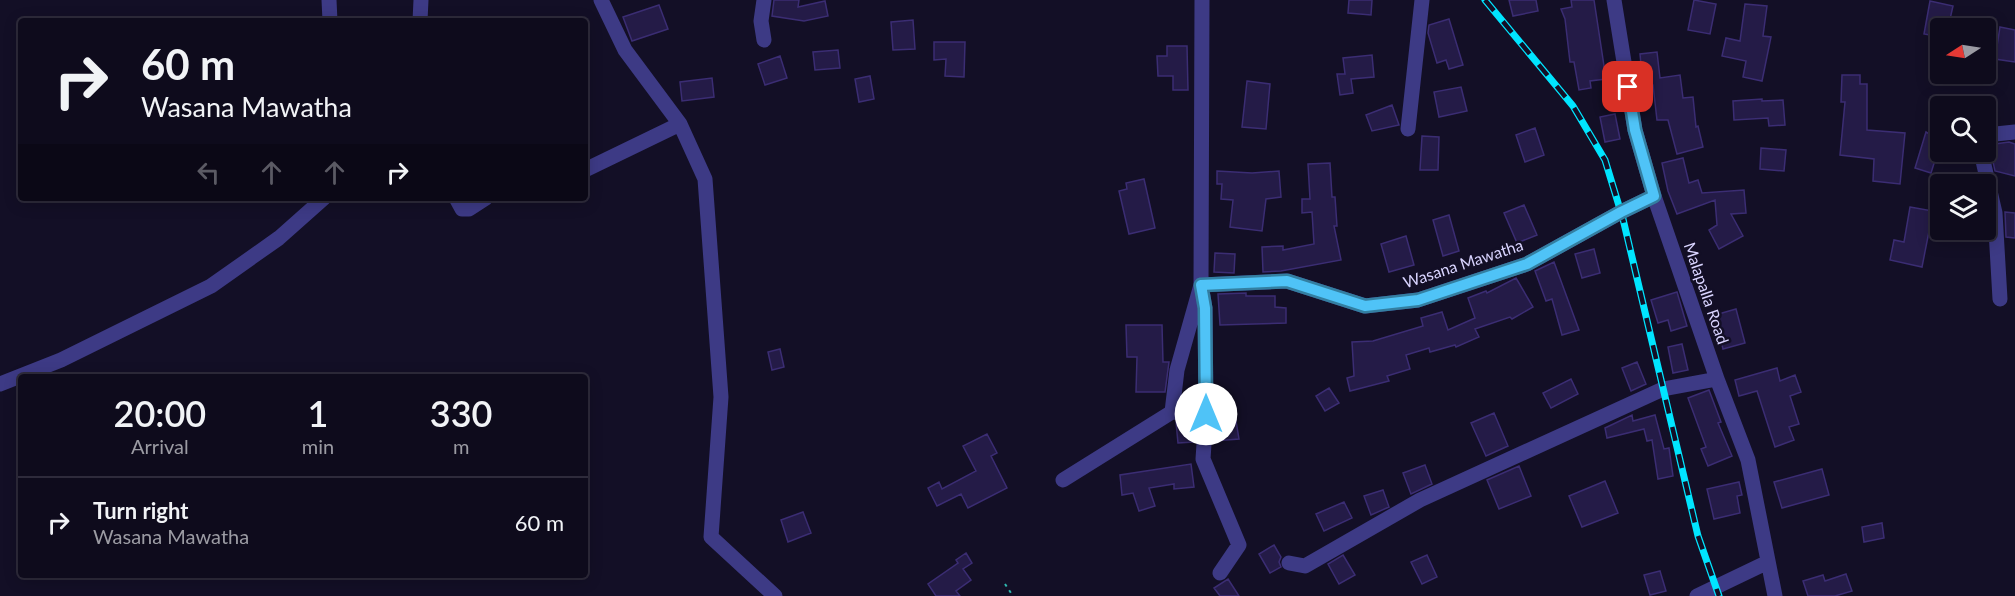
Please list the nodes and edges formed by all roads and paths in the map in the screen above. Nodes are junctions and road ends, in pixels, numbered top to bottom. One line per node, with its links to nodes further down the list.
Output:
1 (329, 0): 8 (street)
2 (421, 0): 9 (street)
3 (601, 0): 11 (street)
4 (764, 0): 10 (street)
5 (1202, 0): 21 (street)
6 (1422, 0): 12 (street)
7 (1614, 0): 17 (street, Malapalla Road)
8 (330, 18)
9 (420, 18)
10 (764, 39)
11 (680, 124): 16 (street); 34 (street)
12 (1408, 129)
13 (2015, 132): 14 (street)
14 (1996, 134)
15 (1983, 162): 22 (street)
16 (588, 169)
17 (1654, 196): 21 (street, Wasana Mawatha); 25 (street, Malapalla Road)
18 (321, 201): 23 (street)
19 (458, 201): 20 (street)
20 (482, 201)
21 (1201, 285): 27 (street); 28 (street)
22 (2000, 299)
23 (25, 374)
24 (18, 377): 26 (street)
25 (1718, 379): 30 (street, Malapalla Road); 31 (street)
26 (0, 384)
27 (1172, 412): 28 (street); 29 (street)
28 (1206, 414): 32 (street)
29 (1063, 480)
30 (1768, 562): 36 (street); 37 (street, Malapalla Road)
31 (1290, 563)
32 (1220, 573)
33 (1005, 584): 35 (path)
34 (775, 596)
35 (1013, 596)
36 (1697, 596)
37 (1775, 596)

